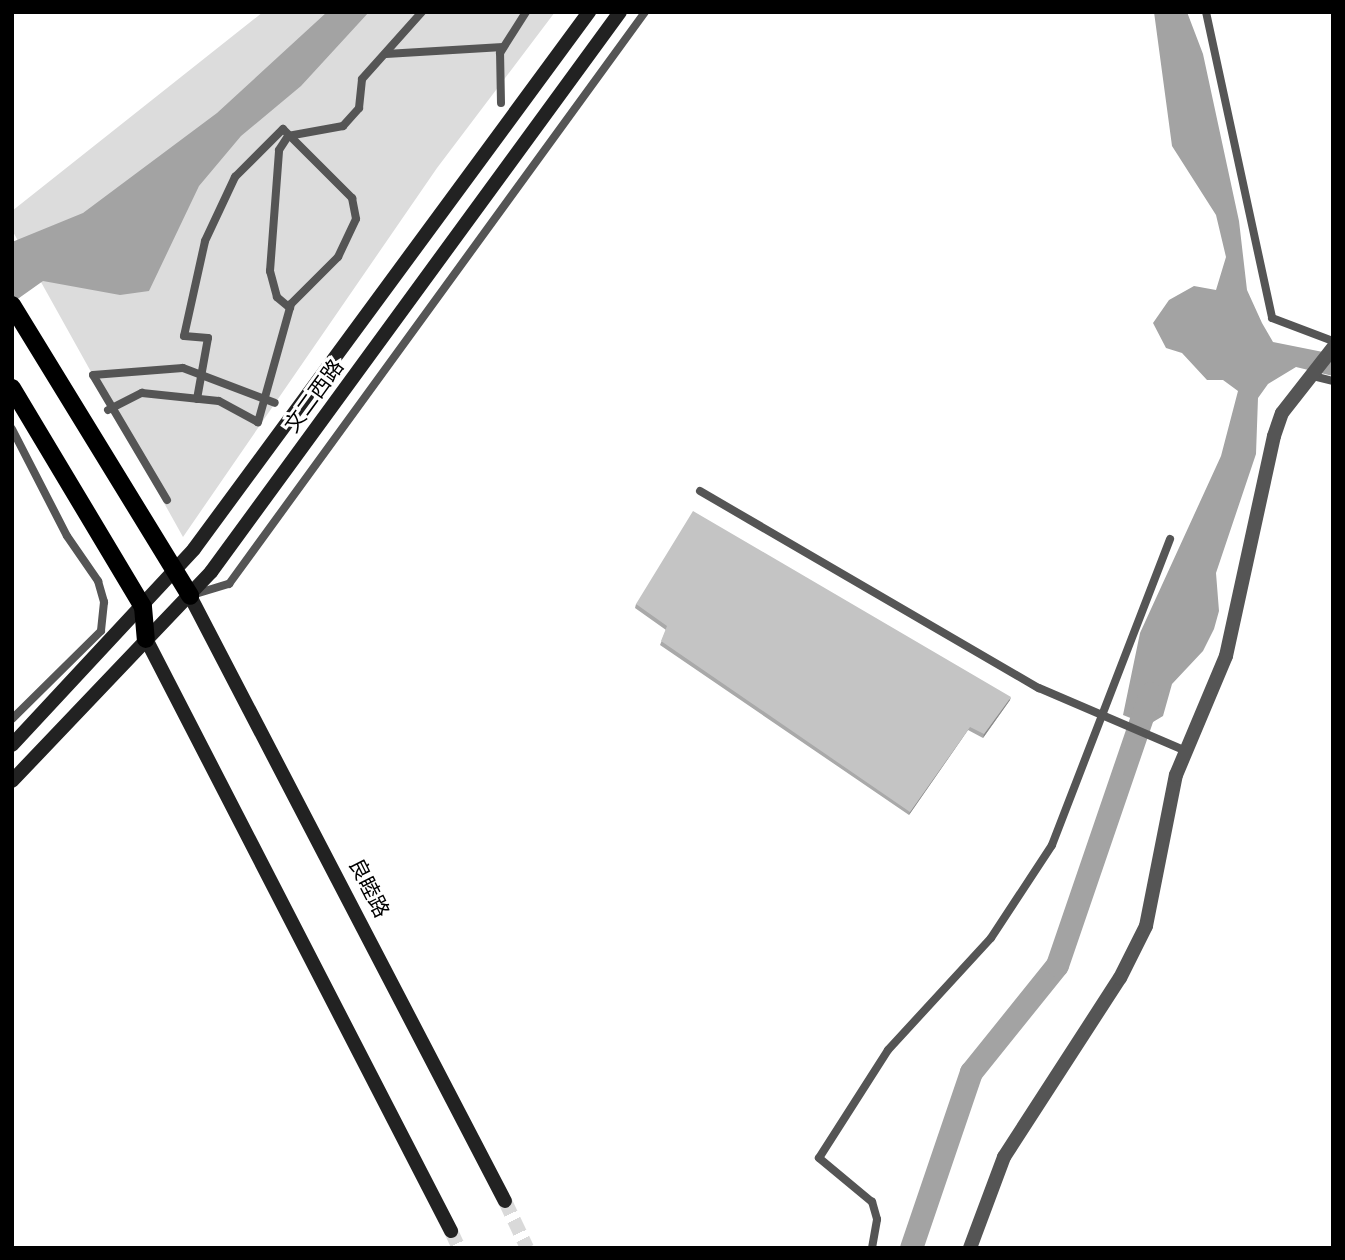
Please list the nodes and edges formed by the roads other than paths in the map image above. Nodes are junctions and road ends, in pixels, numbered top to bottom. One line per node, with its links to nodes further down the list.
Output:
1 (422, 12): 8 (lane)
2 (526, 12): 7 (lane)
3 (589, 12): 27 (main road, 文二西路)
4 (620, 12): 28 (main road, 文二西路)
5 (645, 12): 28 (lane)
6 (1206, 12): 13 (lane)
7 (503, 47): 8 (lane); 9 (lane)
8 (386, 54): 10 (lane)
9 (501, 103)
10 (288, 136): 12 (lane); 12 (lane); 15 (lane)
11 (14, 307): 27 (main road)
12 (290, 308): 19 (lane)
13 (1333, 341)
14 (1333, 348): 16 (street)
15 (202, 373): 19 (lane); 20 (lane); 22 (lane)
16 (1313, 376): 17 (lane); 34 (street)
17 (1333, 381)
18 (12, 388): 29 (main road)
19 (262, 397): 20 (lane); 21 (lane)
20 (197, 399): 22 (lane)
21 (275, 403)
22 (108, 410): 25 (lane)
23 (12, 429): 31 (lane)
24 (700, 491): 32 (lane)
25 (167, 500)
26 (1170, 539): 32 (lane)
27 (174, 574): 28 (main road); 29 (main road, 文二西路)
28 (190, 596): 30 (main road, 文二西路); 36 (main road, 良睦路)
29 (143, 607): 30 (main road); 33 (main road, 文二西路)
30 (146, 639): 35 (main road, 文二西路); 37 (main road)
31 (12, 719)
32 (1105, 720): 34 (lane); 38 (lane)
33 (12, 745)
34 (1183, 750): 39 (street)
35 (12, 780)
36 (505, 1202)
37 (451, 1231)
38 (872, 1248)
39 (970, 1248)

